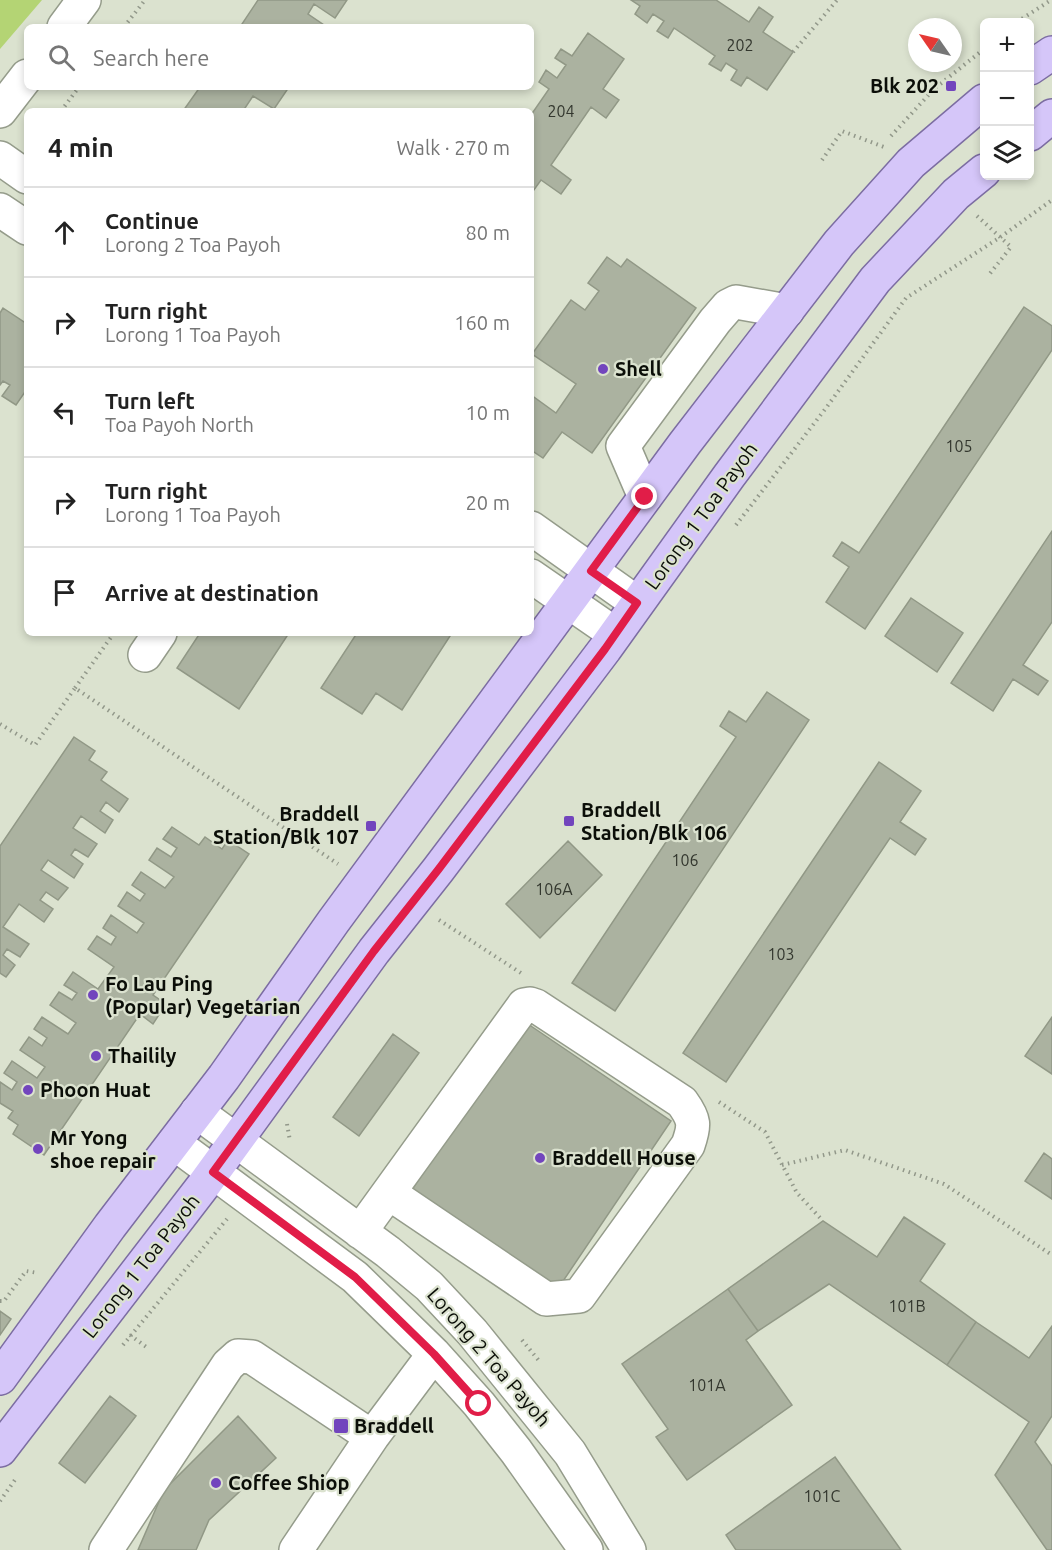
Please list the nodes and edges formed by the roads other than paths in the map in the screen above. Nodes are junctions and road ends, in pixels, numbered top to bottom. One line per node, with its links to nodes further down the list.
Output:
1 (84, 0): 2 (street)
2 (66, 24)
3 (1052, 53): 4 (main road)
4 (1034, 65)
5 (24, 79): 7 (street)
6 (980, 104): 15 (main road)
7 (0, 111)
8 (1052, 116): 9 (main road)
9 (1034, 130)
10 (0, 158): 12 (street)
11 (980, 174): 21 (main road, Lorong 1 Toa Payoh)
12 (24, 175)
13 (0, 210): 14 (street)
14 (24, 226)
15 (787, 311): 16 (main road); 16 (street)
16 (645, 497): 18 (main road)
17 (534, 530): 18 (street)
18 (591, 571): 20 (main road); 21 (street)
19 (534, 578): 20 (street)
20 (569, 602): 22 (street); 23 (main road)
21 (637, 603): 22 (main road, Lorong 1 Toa Payoh)
22 (615, 634): 24 (main road, Lorong 1 Toa Payoh)
23 (196, 1112): 24 (street, Lorong 2 Toa Payoh); 25 (main road)
24 (236, 1140): 26 (main road, Lorong 1 Toa Payoh); 28 (street, Lorong 2 Toa Payoh)
25 (174, 1143): 26 (street, Lorong 2 Toa Payoh); 30 (main road)
26 (213, 1172): 29 (street, Lorong 2 Toa Payoh); 32 (main road, Lorong 1 Toa Payoh)
27 (389, 1193): 27 (street); 28 (street)
28 (360, 1232): 36 (street, Lorong 2 Toa Payoh)
29 (434, 1354): 31 (street); 35 (street, Lorong 2 Toa Payoh)
30 (0, 1377)
31 (372, 1437): 33 (street); 34 (street)
32 (0, 1450)
33 (106, 1550)
34 (296, 1550)
35 (586, 1550)
36 (629, 1550)

